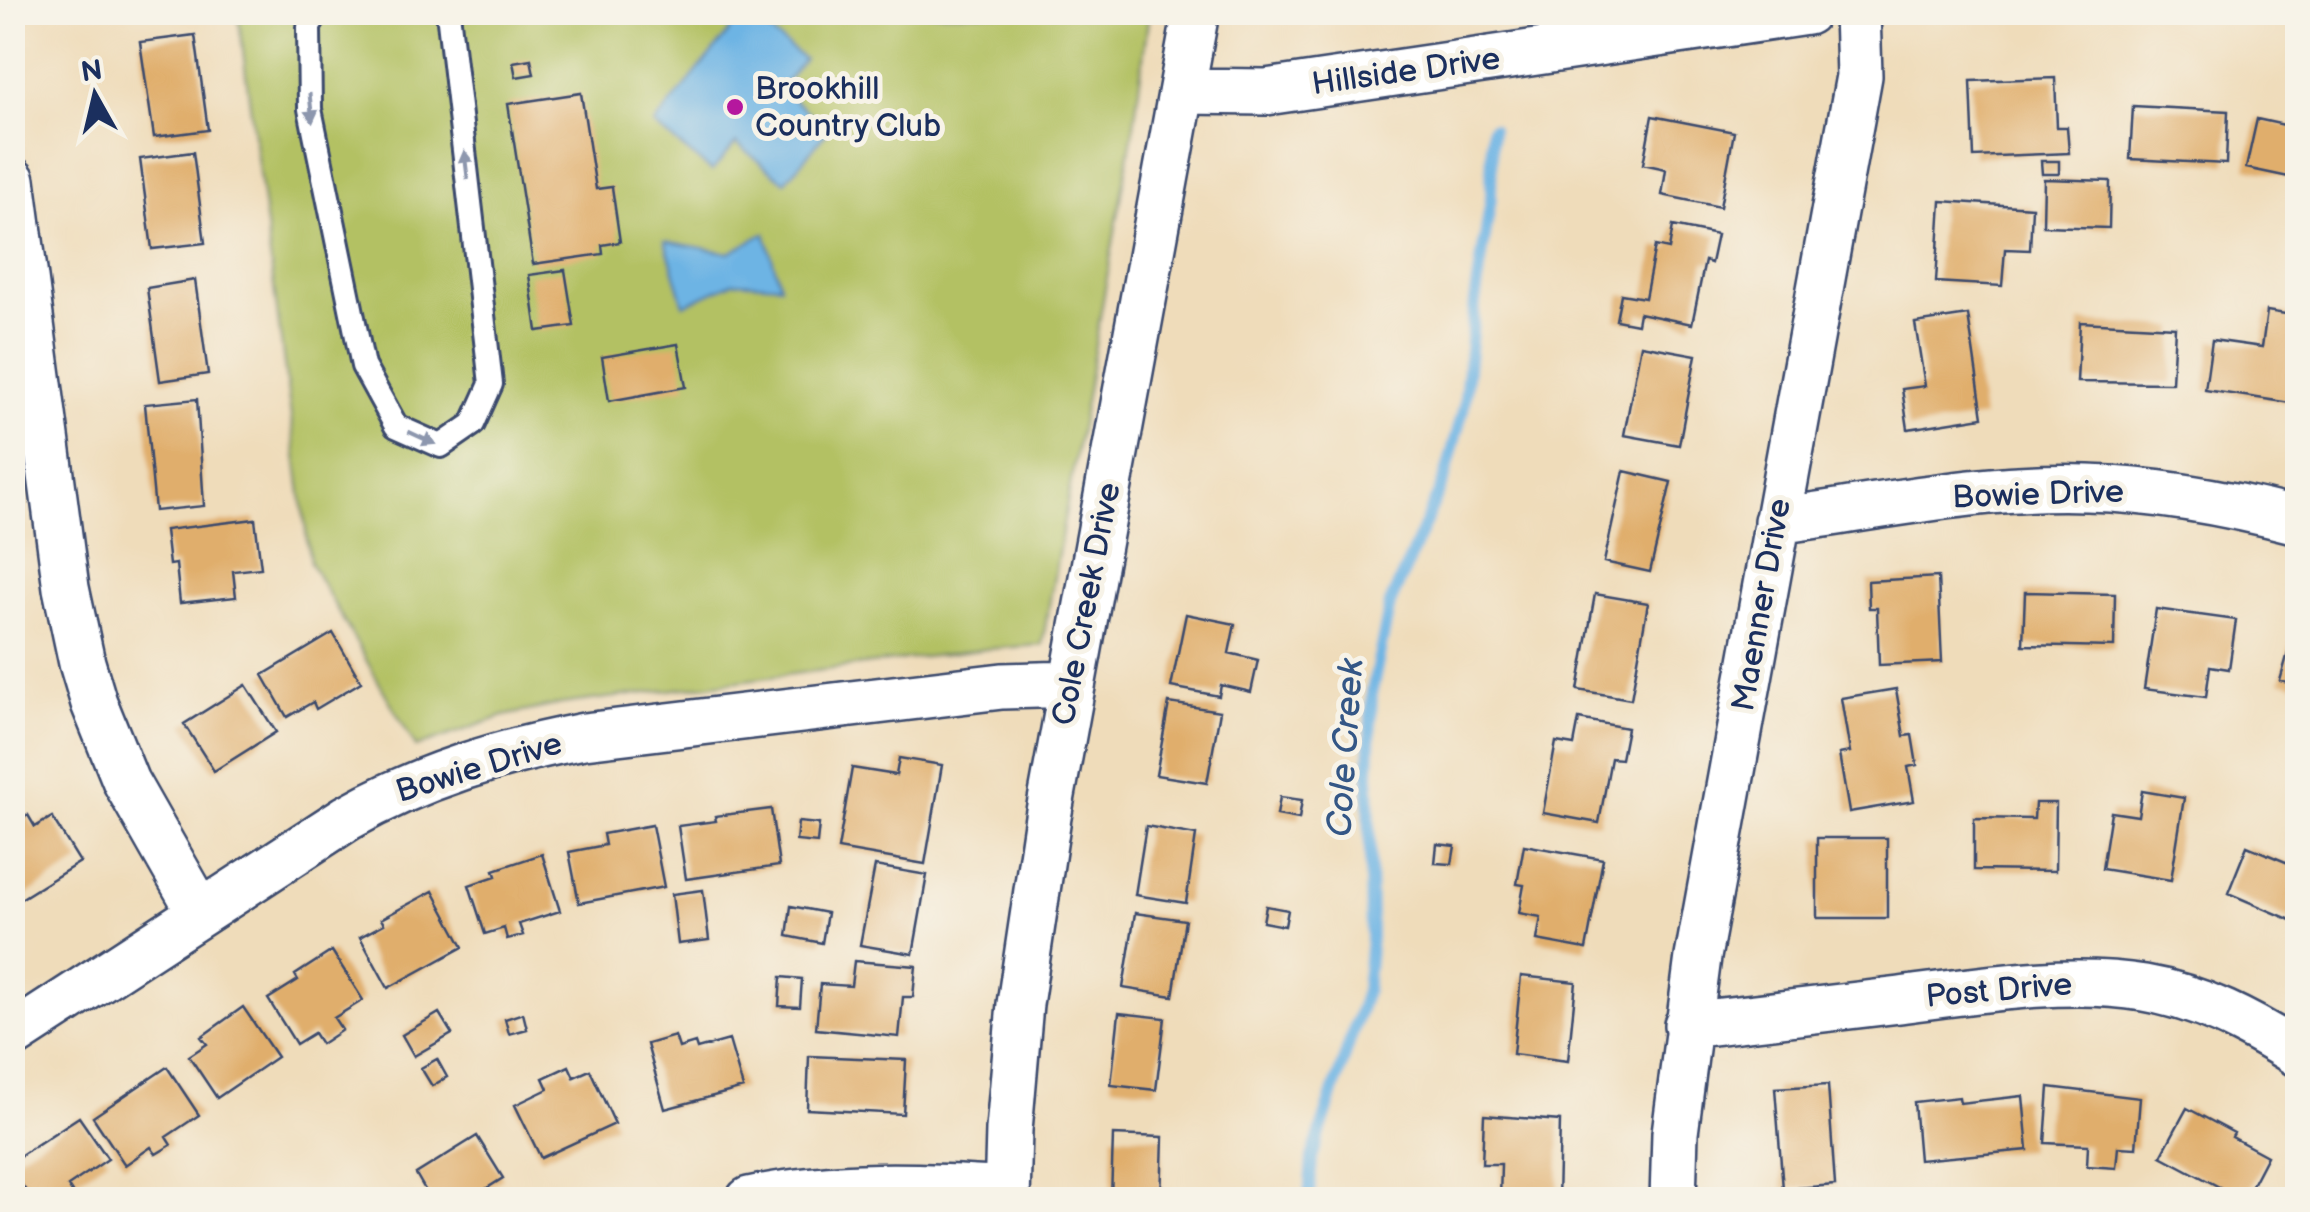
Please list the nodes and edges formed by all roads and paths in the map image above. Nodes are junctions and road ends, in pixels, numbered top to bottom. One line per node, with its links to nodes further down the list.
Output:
1 (318, 12): 2 (lane, one-way to 2)
2 (448, 12)
3 (1196, 12): 6 (street, Cole Creek Drive)
4 (1806, 12): 6 (street, Hillside Drive)
5 (1856, 12): 9 (street, Maenner Drive)
6 (1183, 91): 11 (street, Cole Creek Drive)
7 (12, 180): 8 (street)
8 (18, 260): 12 (street)
9 (1777, 521): 10 (street, Bowie Drive); 13 (street, Maenner Drive)
10 (2298, 521)
11 (1072, 684): 12 (street, Bowie Drive); 16 (street, Cole Creek Drive)
12 (200, 912): 14 (street, Bowie Drive)
13 (1687, 1025): 15 (street, Post Drive); 18 (street, Maenner Drive)
14 (12, 1036)
15 (2298, 1054)
16 (1007, 1195): 17 (street)
17 (749, 1200)
18 (1673, 1200)

